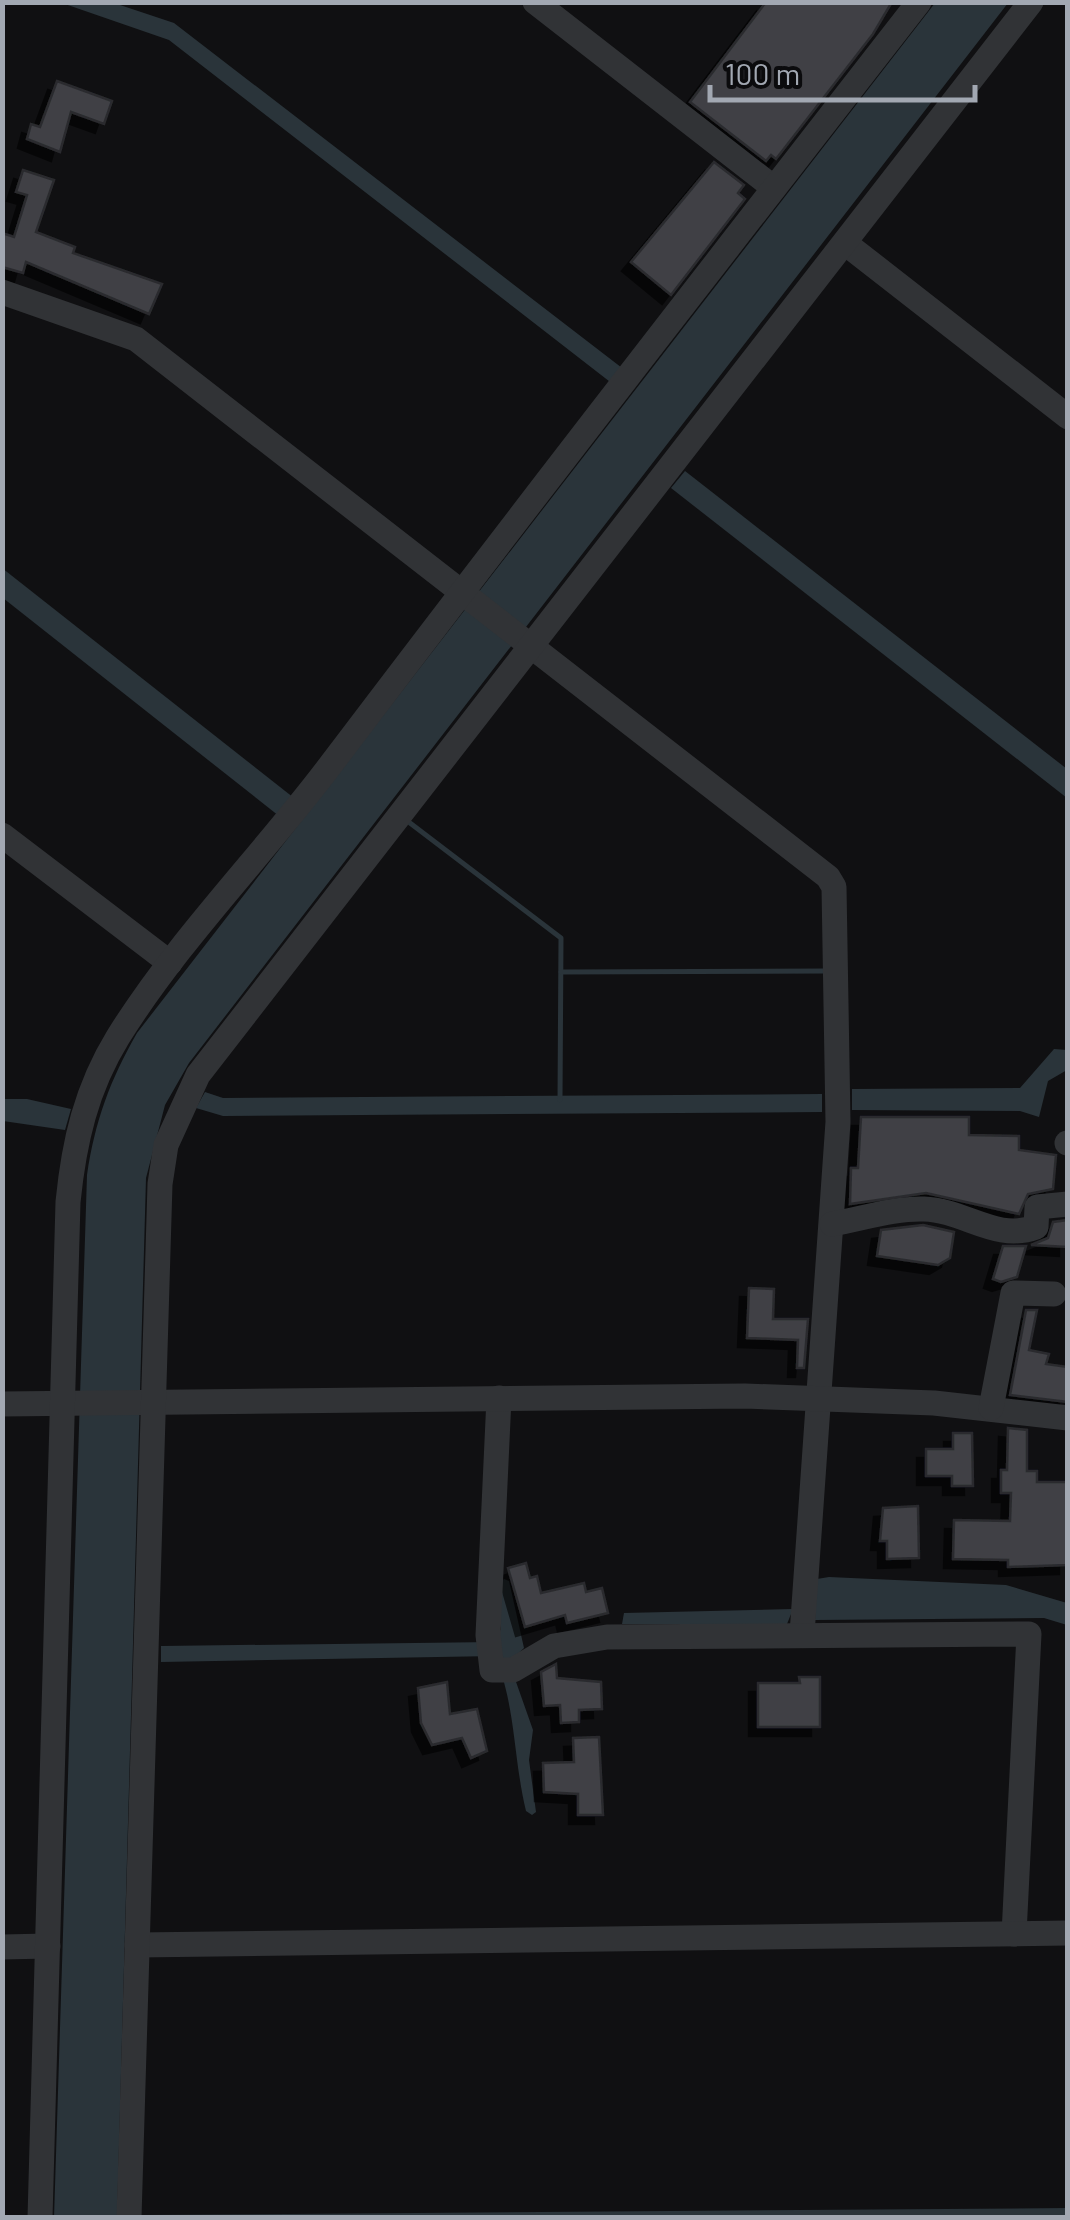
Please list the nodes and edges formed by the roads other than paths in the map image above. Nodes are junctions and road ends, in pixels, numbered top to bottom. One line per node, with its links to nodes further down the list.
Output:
1 (535, 2): 4 (street)
2 (919, 2): 4 (street)
3 (1031, 2): 5 (street)
4 (774, 188): 8 (street)
5 (845, 243): 7 (street); 9 (street)
6 (2, 292): 8 (street)
7 (1068, 417)
8 (465, 594): 9 (street); 11 (street)
9 (528, 644): 13 (street); 17 (street)
10 (2, 835): 11 (street)
11 (170, 963): 18 (street)
12 (1068, 1204): 13 (street)
13 (832, 1224): 16 (street)
14 (1054, 1294): 20 (street)
15 (499, 1398): 16 (street); 17 (street); 22 (street)
16 (819, 1400): 20 (street); 22 (street)
17 (149, 1402): 18 (street); 26 (street)
18 (71, 1403): 19 (street); 25 (street)
19 (2, 1404)
20 (991, 1408): 21 (street)
21 (1068, 1418)
22 (802, 1634): 24 (street)
23 (1068, 1933): 24 (street)
24 (1014, 1934): 26 (street)
25 (48, 1946): 27 (street); 28 (street)
26 (137, 1946): 29 (street)
27 (2, 1947)
28 (40, 2218)
29 (129, 2218)

